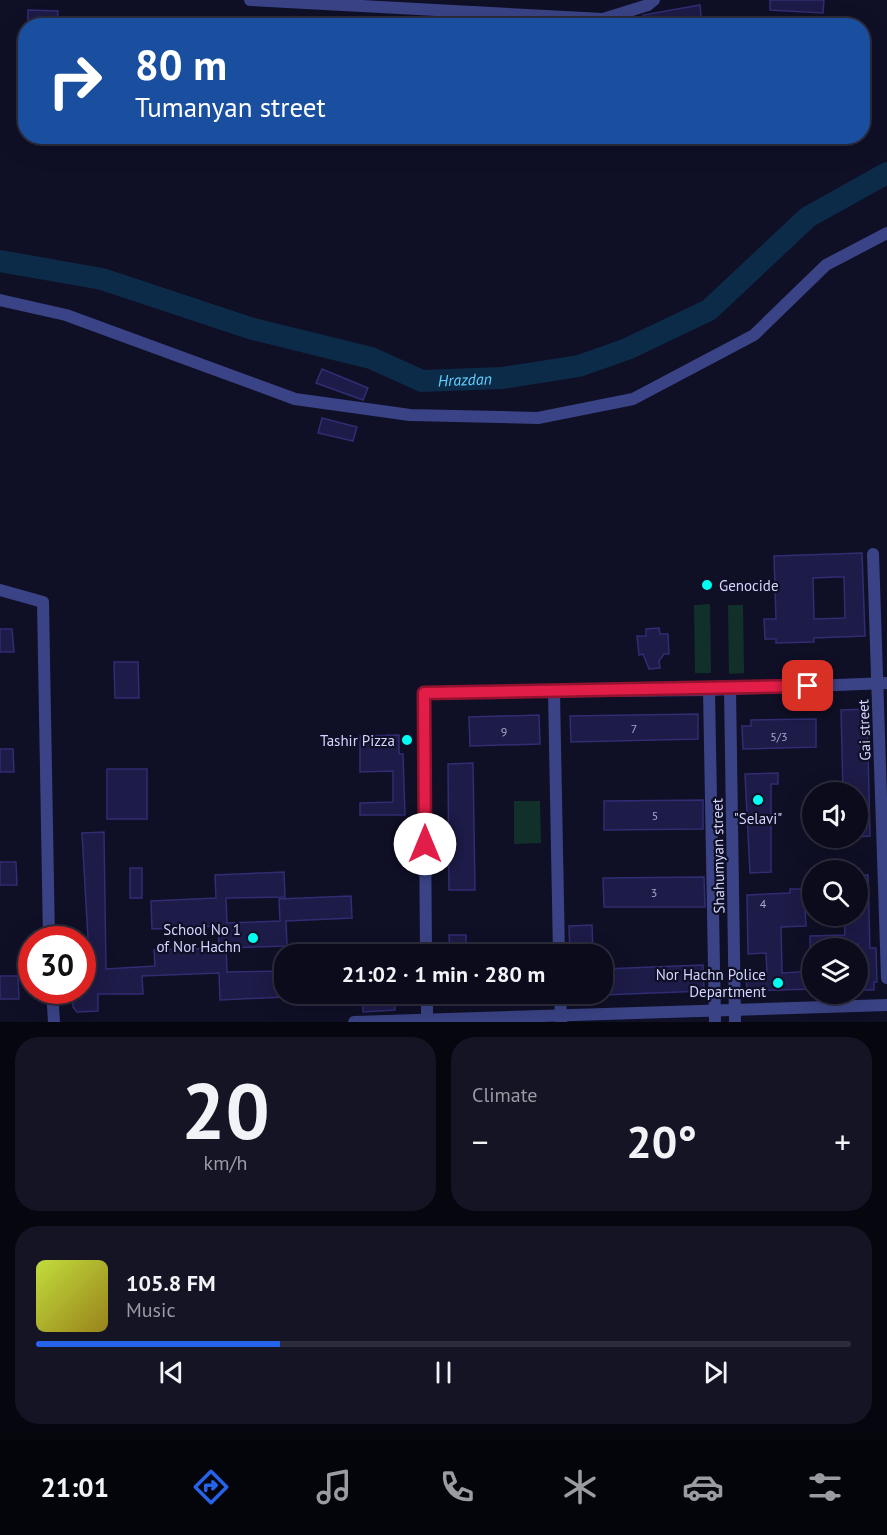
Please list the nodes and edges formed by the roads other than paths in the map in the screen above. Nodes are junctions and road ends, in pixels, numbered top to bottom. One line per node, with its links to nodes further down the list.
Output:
1 (250, 0): 3 (street)
2 (654, 0): 6 (street)
3 (302, 2): 4 (street)
4 (339, 3): 5 (street)
5 (586, 18)
6 (606, 18)
7 (887, 233): 8 (street)
8 (0, 300)
9 (873, 554): 11 (street, Gai street)
10 (0, 590): 15 (street)
11 (882, 683): 12 (street); 18 (street, Gai street)
12 (730, 689): 13 (street); 22 (street, Shahumyan street)
13 (709, 690): 14 (street); 23 (street, Shahumyan street)
14 (554, 692): 16 (street); 17 (street)
15 (49, 926)
16 (426, 944)
17 (559, 944)
18 (887, 978)
19 (53, 1004): 26 (street)
20 (427, 1004): 25 (street)
21 (887, 1005): 22 (street)
22 (735, 1016): 23 (street)
23 (715, 1017): 24 (street)
24 (560, 1019): 25 (street)
25 (427, 1021): 27 (street)
26 (54, 1022)
27 (354, 1022)

